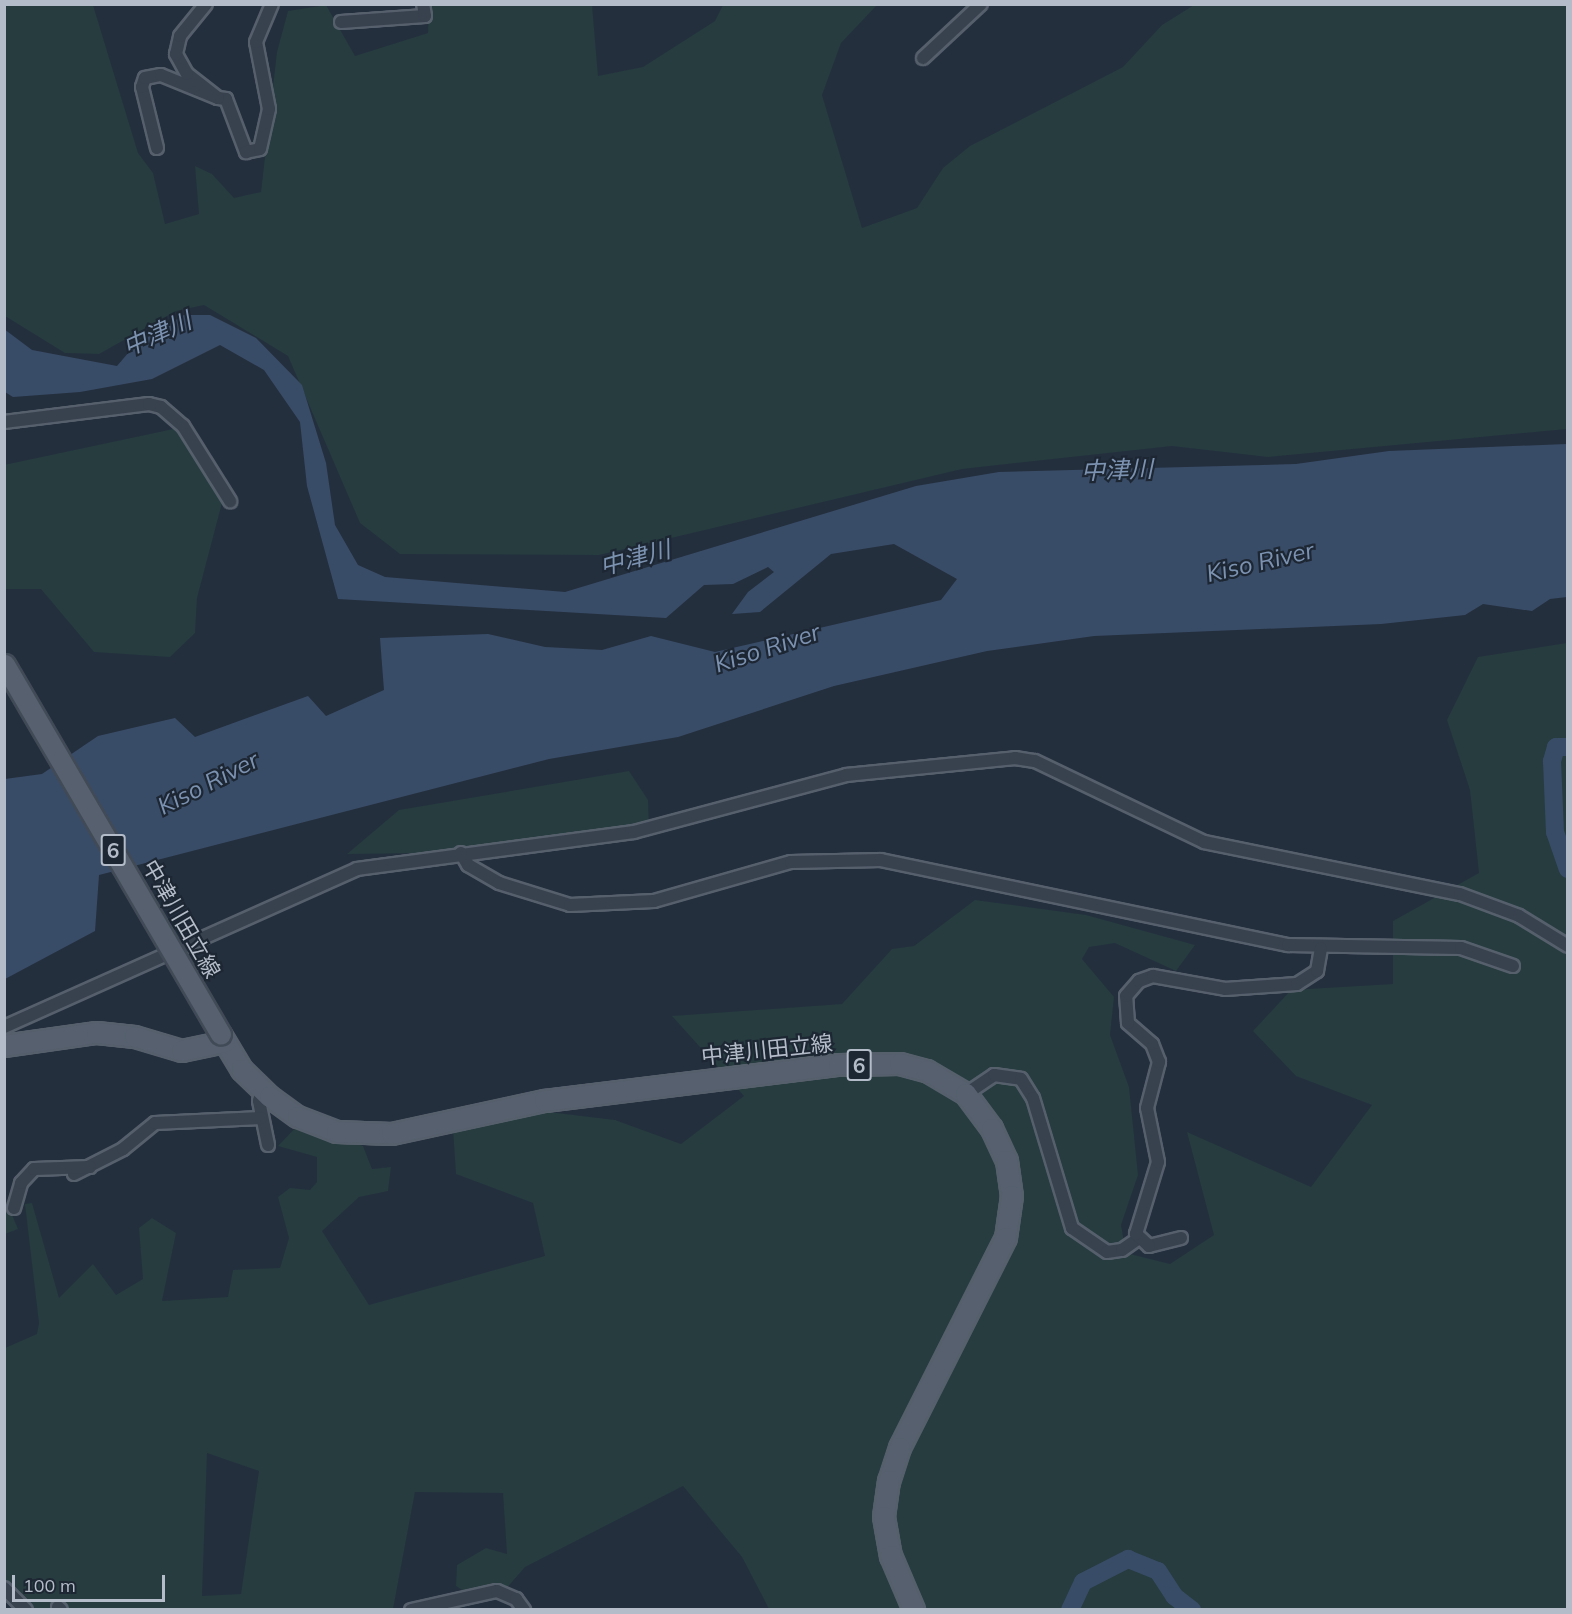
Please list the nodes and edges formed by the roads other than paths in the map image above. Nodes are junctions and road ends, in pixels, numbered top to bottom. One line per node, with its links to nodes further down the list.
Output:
1 (207, 4): 7 (street)
2 (272, 4): 7 (street)
3 (423, 4): 5 (street)
4 (981, 4): 6 (street)
5 (341, 22)
6 (923, 58)
7 (218, 98): 8 (street)
8 (157, 148)
9 (4, 422): 10 (street)
10 (230, 501)
11 (5, 664): 17 (main road, 中津川田立線 / 6, bridge)
12 (460, 853): 13 (street); 14 (street); 16 (street)
13 (1568, 946)
14 (1321, 948): 15 (street); 27 (street)
15 (1513, 966)
16 (4, 1027)
17 (223, 1039): 18 (main road); 19 (main road, 中津川田立線 / 6)
18 (4, 1046)
19 (262, 1089): 20 (main road, 中津川田立線 / 6); 21 (street)
20 (966, 1094): 27 (street); 32 (main road, 中津川田立線 / 6)
21 (261, 1118): 22 (street); 23 (street)
22 (268, 1145)
23 (90, 1167): 24 (street); 25 (street)
24 (74, 1174)
25 (14, 1208)
26 (1181, 1238): 27 (street)
27 (1138, 1239)
28 (4, 1588): 29 (street)
29 (26, 1610)
30 (411, 1610): 31 (street)
31 (524, 1610)
32 (914, 1610)

